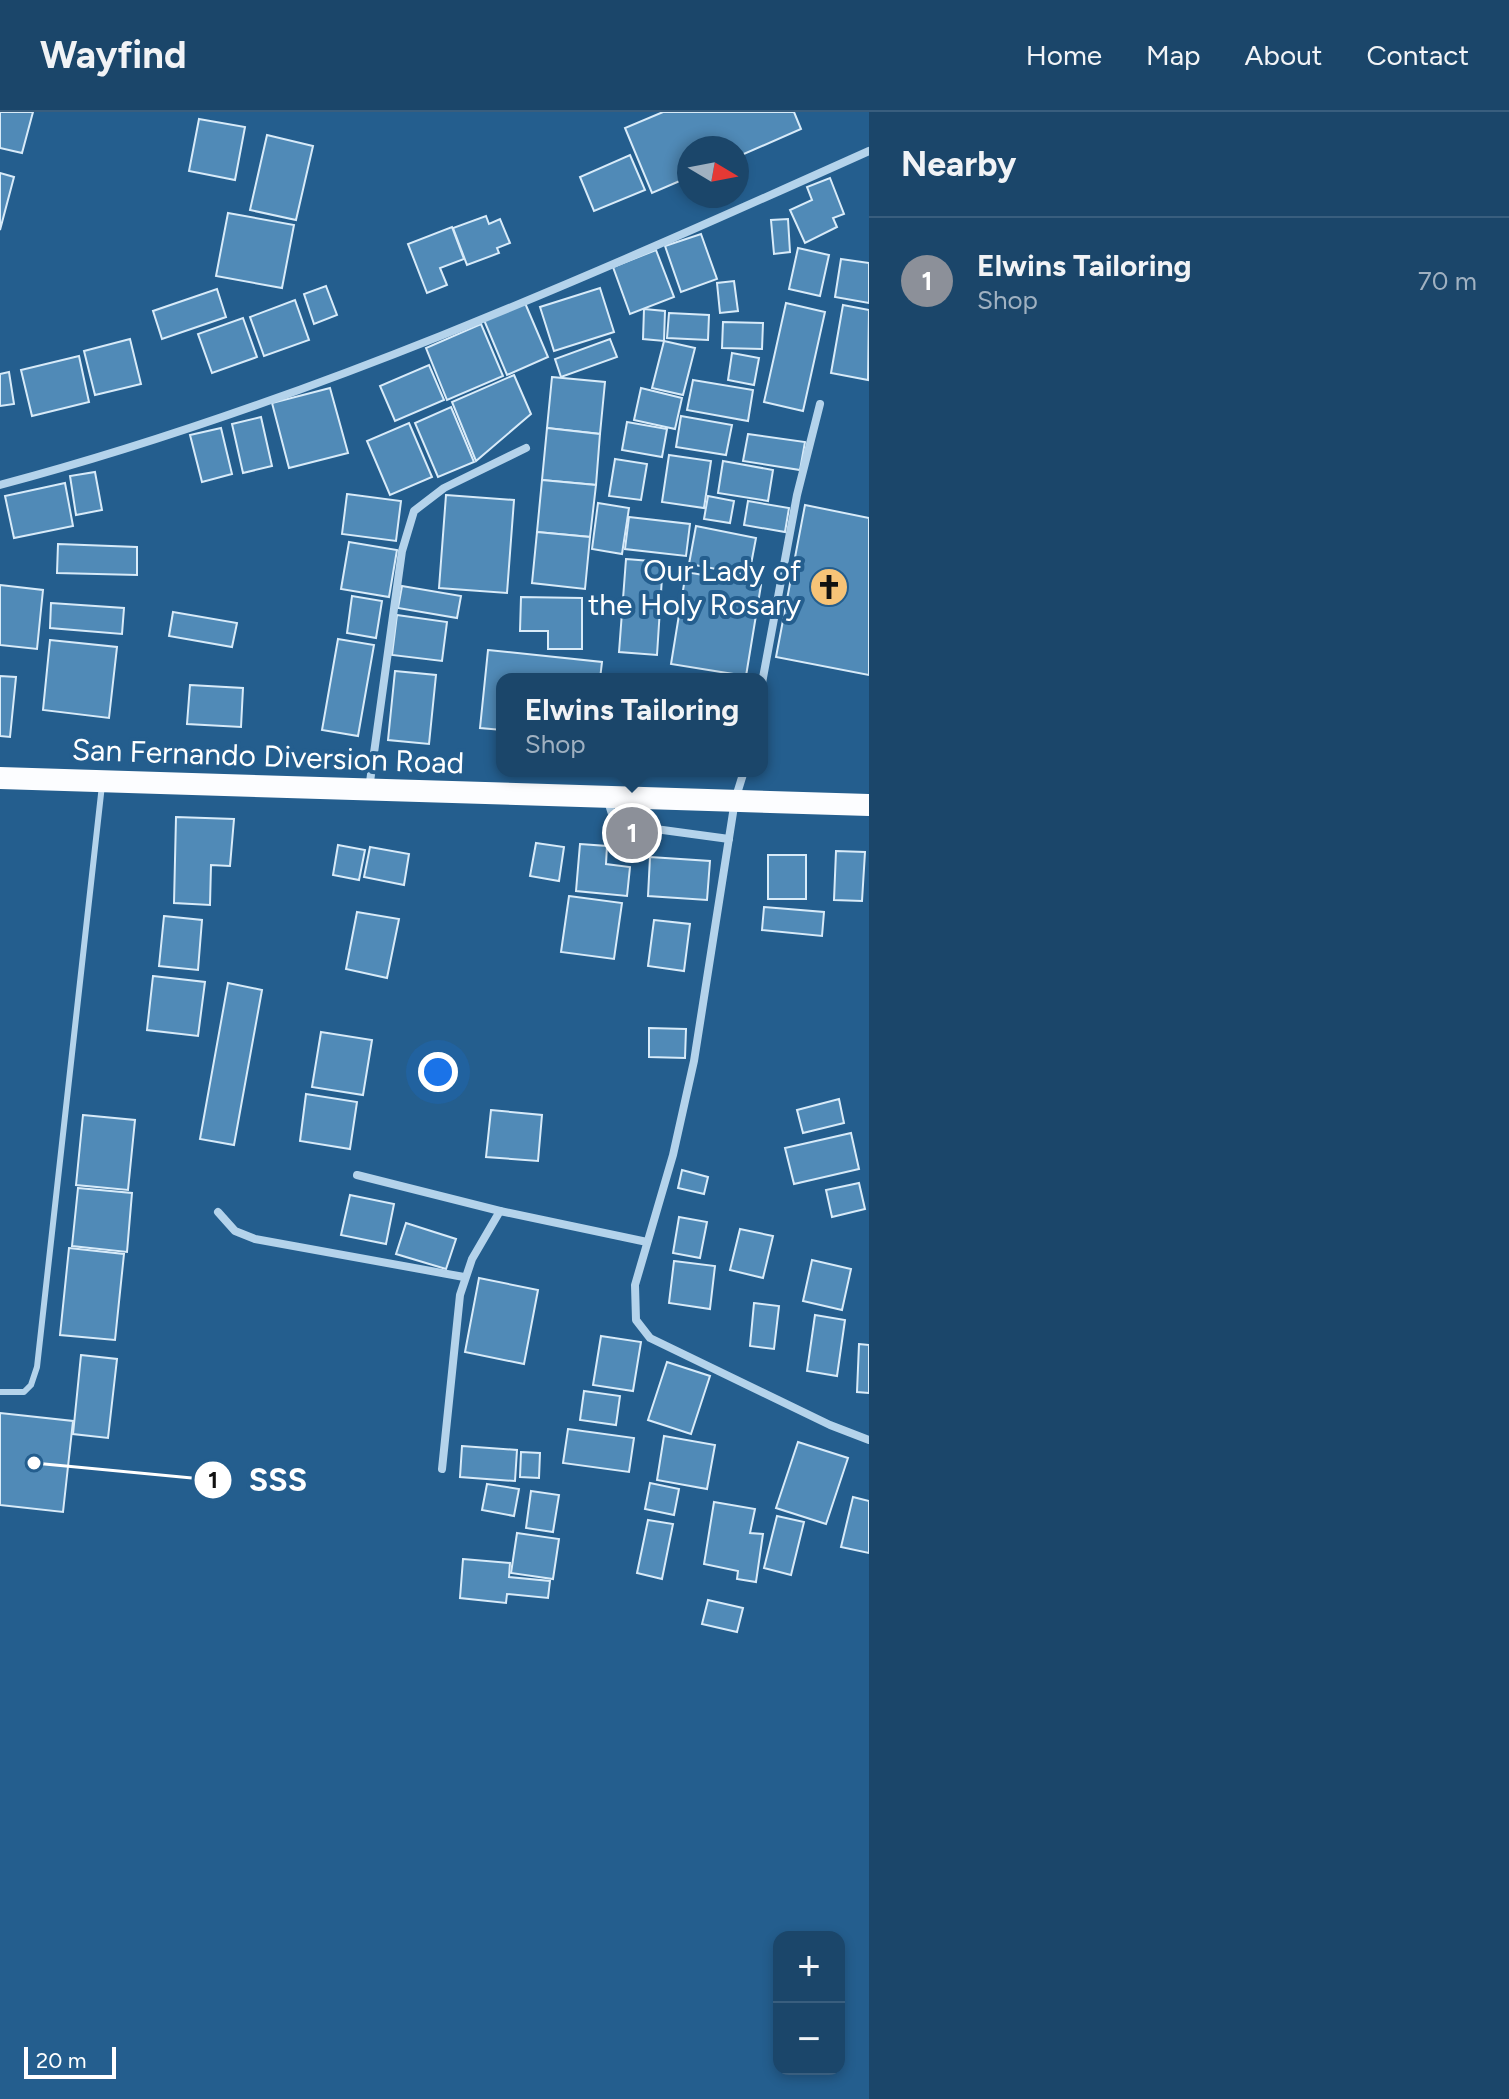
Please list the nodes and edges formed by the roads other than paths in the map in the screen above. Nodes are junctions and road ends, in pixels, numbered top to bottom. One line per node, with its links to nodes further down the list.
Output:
1 (869, 151): 4 (street)
2 (820, 404): 5 (street)
3 (526, 448): 9 (street)
4 (0, 485)
5 (764, 673)
6 (742, 777): 11 (street)
7 (0, 778): 8 (highway, San Fernando Diversion Road)
8 (102, 782): 9 (highway, San Fernando Diversion Road); 19 (lane)
9 (369, 790): 10 (highway, San Fernando Diversion Road)
10 (607, 797): 11 (highway, San Fernando Diversion Road); 13 (street)
11 (735, 800): 12 (highway, San Fernando Diversion Road); 13 (street)
12 (869, 805)
13 (729, 839): 17 (street)
14 (357, 1175): 15 (street)
15 (500, 1211): 17 (street); 18 (street)
16 (218, 1212): 18 (street)
17 (647, 1242): 20 (street)
18 (464, 1277): 21 (street)
19 (0, 1392)
20 (869, 1440)
21 (442, 1469)

